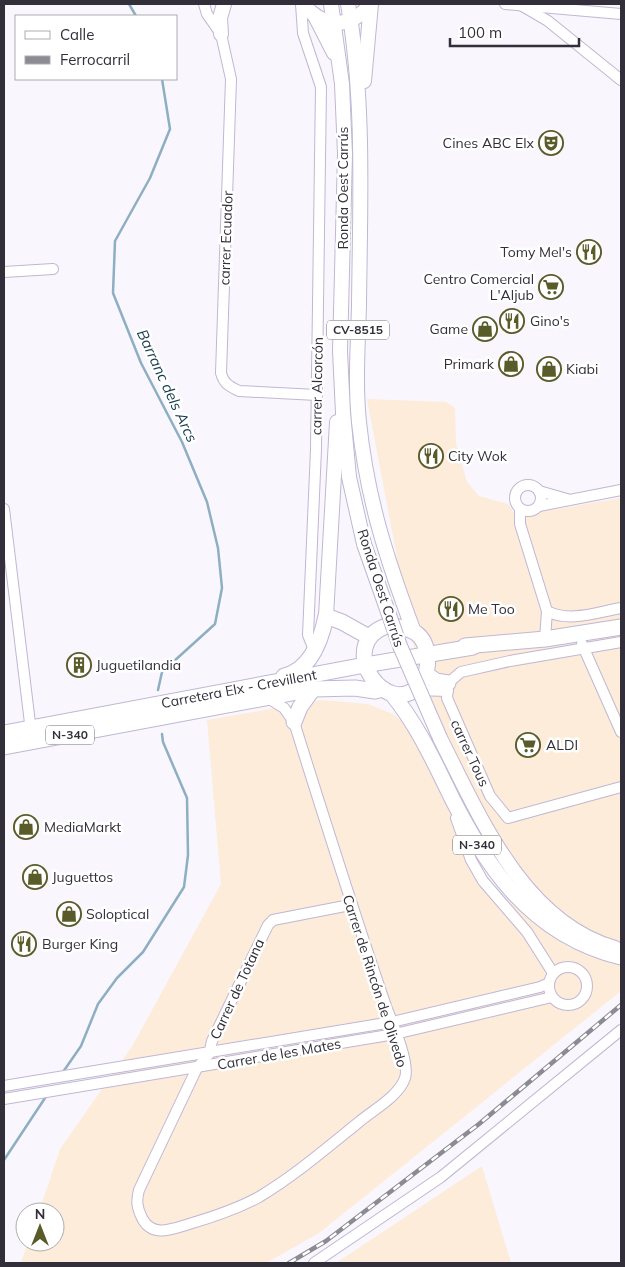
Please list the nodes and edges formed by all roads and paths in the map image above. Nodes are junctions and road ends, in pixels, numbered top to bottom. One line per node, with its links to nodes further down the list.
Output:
1 (204, 4): 13 (street, carrer Ecuador)
2 (224, 4): 13 (main road)
3 (302, 4): 10 (main road, Ronda Oest Carrús); 20 (street, carrer Alcorcón)
4 (331, 4): 12 (main road, Ronda Oest Carrús / CV-8515)
5 (348, 4): 11 (main road, Ronda Oest Carrús / CV-8515)
6 (371, 4): 11 (main road, Ronda Oest Carrús); 16 (main road, Ronda Oest Carrús)
7 (504, 4): 8 (street)
8 (521, 5): 9 (street); 14 (street)
9 (621, 14)
10 (315, 16): 12 (main road, Ronda Oest Carrús); 15 (main road, Ronda Oest Carrús)
11 (351, 19): 12 (main road, Ronda Oest Carrús); 16 (main road, Ronda Oest Carrús / CV-8515)
12 (334, 23): 15 (main road, Ronda Oest Carrús / CV-8515)
13 (221, 34): 20 (street, carrer Ecuador)
14 (621, 80)
15 (342, 84): 19 (main road, Ronda Oest Carrús / CV-8515)
16 (361, 127): 33 (main road, Ronda Oest Carrús / CV-8515)
17 (53, 269): 18 (street)
18 (4, 272)
19 (340, 351): 30 (main road); 63 (main road, Ronda Oest Carrús / CV-8515, bridge)
20 (317, 394): 27 (street, carrer Alcorcón)
21 (621, 490): 23 (street)
22 (539, 491): 23 (street); 25 (street); 25 (street)
23 (568, 500): 25 (street)
24 (4, 509): 26 (street)
25 (530, 509): 29 (street)
26 (8, 581): 53 (street)
27 (309, 608): 30 (street); 39 (street, carrer Alcorcón)
28 (621, 608): 29 (street)
29 (547, 611): 35 (street)
30 (326, 616): 34 (highway); 39 (highway)
31 (621, 627): 32 (highway, N-340)
32 (577, 634): 35 (highway, N-340); 38 (street)
33 (418, 636): 34 (highway); 37 (highway, N-340); 40 (highway)
34 (369, 637): 41 (highway)
35 (545, 639): 37 (highway, N-340)
36 (621, 642): 38 (street)
37 (473, 647): 40 (highway, Carretera Elx - Crevillent / N-340)
38 (584, 649): 43 (street); 55 (street)
39 (314, 650): 45 (highway)
40 (427, 655): 41 (highway, Carretera Elx - Crevillent / N-340); 42 (highway)
41 (365, 665): 45 (highway, Carretera Elx - Crevillent / N-340); 47 (highway, Ronda Oest Carrús)
42 (426, 674): 43 (highway); 46 (highway)
43 (448, 687): 46 (street); 61 (street, carrer Tous)
44 (313, 689): 47 (highway, Carretera Elx - Crevillent / N-340); 48 (highway, Carretera Elx - Crevillent / N-340); 52 (highway)
45 (237, 690): 49 (highway, Carretera Elx - Crevillent / N-340)
46 (415, 690): 47 (highway, Carretera Elx - Crevillent)
47 (388, 692): 60 (highway, Ronda Oest Carrús / N-340)
48 (268, 698): 49 (highway, Carretera Elx - Crevillent / N-340); 52 (street, Carrer de Rincón de Olivedo)
49 (204, 703): 51 (highway, Carretera Elx - Crevillent / N-340)
50 (107, 714): 51 (highway, Carretera Elx - Crevillent / N-340); 53 (street); 56 (highway, Carretera Elx - Crevillent / N-340)
51 (134, 716): 57 (highway, Carretera Elx - Crevillent / N-340)
52 (294, 722): 62 (street, Carrer de Rincón de Olivedo)
53 (30, 723): 54 (street)
54 (4, 727)
55 (621, 732)
56 (4, 733)
57 (41, 741): 58 (highway, Carretera Elx - Crevillent / N-340); 59 (highway)
58 (4, 747)
59 (4, 752)
60 (444, 784): 63 (highway, Ronda Oest Carrús / N-340); 64 (street)
61 (621, 787)
62 (350, 905): 66 (street, Carrer de Rincón de Olivedo); 69 (street, Carrer de Totana)
63 (614, 951)
64 (551, 978): 65 (street); 65 (street); 66 (street, Carrer de les Mates)
65 (552, 997): 68 (street, Carrer de les Mates)
66 (392, 1022): 68 (street, Carrer de Rincón de Olivedo); 69 (street, Carrer de les Mates)
67 (621, 1030): 74 (street)
68 (396, 1034): 70 (street, Carrer de les Mates); 73 (street, Carrer de Rincón de Olivedo)
69 (209, 1054): 70 (street, Carrer de Totana); 71 (street, Carrer de les Mates)
70 (197, 1068): 72 (street, Carrer de les Mates); 73 (street, Carrer de Totana)
71 (4, 1086)
72 (7, 1099)
73 (139, 1212)
74 (314, 1263)

